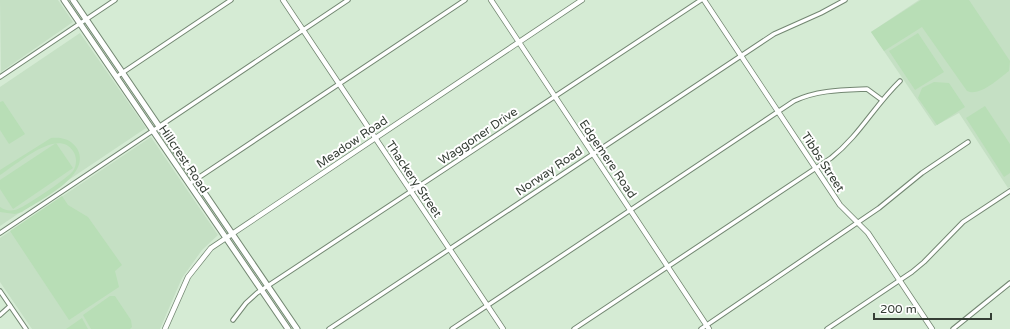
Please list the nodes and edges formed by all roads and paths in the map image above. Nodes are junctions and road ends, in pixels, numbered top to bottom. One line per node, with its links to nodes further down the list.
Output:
1 (64, 0): 14 (main road, Hillcrest Road)
2 (73, 0): 13 (main road, Hillcrest Road)
3 (115, 0): 13 (street)
4 (231, 0): 18 (street)
5 (283, 0): 15 (street, Thackery Street)
6 (348, 0): 15 (street)
7 (465, 0): 22 (street)
8 (491, 0): 16 (street, Edgemere Road)
9 (582, 0): 16 (street, Meadow Road)
10 (701, 0): 23 (street, Waggoner Drive)
11 (704, 0): 17 (street, Tibbs Street)
12 (845, 0): 17 (street, Norway Road)
13 (86, 19): 14 (street); 18 (main road, Hillcrest Road)
14 (80, 23): 19 (street); 20 (main road, Hillcrest Road)
15 (303, 30): 22 (street, Thackery Street); 26 (street)
16 (519, 42): 23 (street, Edgemere Road); 28 (street, Meadow Road)
17 (741, 56): 25 (street, Tibbs Street); 30 (street, Norway Road)
18 (123, 72): 20 (street); 26 (main road, Hillcrest Road)
19 (0, 77)
20 (116, 77): 27 (main road, Hillcrest Road)
21 (900, 81): 24 (street)
22 (339, 84): 28 (street, Thackery Street); 32 (street)
23 (555, 97): 30 (street, Edgemere Road); 35 (street, Waggoner Drive)
24 (882, 100): 25 (street); 31 (street)
25 (778, 111): 31 (street, Tibbs Street); 36 (street)
26 (159, 126): 27 (street); 32 (main road, Hillcrest Road)
27 (152, 130): 33 (main road, Hillcrest Road); 38 (street)
28 (375, 138): 35 (street, Thackery Street); 39 (street, Meadow Road)
29 (968, 142): 37 (street)
30 (593, 154): 36 (street, Edgemere Road); 41 (street, Norway Road)
31 (816, 168): 37 (street, Tibbs Street); 42 (street)
32 (195, 180): 33 (street); 39 (main road, Hillcrest Road)
33 (189, 184): 40 (main road, Hillcrest Road)
34 (1010, 191): 43 (street)
35 (411, 192): 41 (street, Thackery Street); 45 (street, Waggoner Drive)
36 (630, 210): 42 (street, Edgemere Road); 48 (street)
37 (857, 223): 43 (street, Tibbs Street); 51 (street)
38 (0, 233)
39 (231, 233): 40 (street, Meadow Road); 45 (main road, Hillcrest Road)
40 (225, 238): 45 (main road, Hillcrest Road); 53 (street, Meadow Road)
41 (449, 250): 48 (street, Thackery Street); 56 (street, Norway Road)
42 (668, 266): 51 (street, Edgemere Road); 59 (street)
43 (899, 280): 61 (street); 62 (street, Tibbs Street)
44 (1010, 283): 63 (street)
45 (265, 288): 50 (street, Waggoner Drive); 54 (main road, Hillcrest Road); 55 (main road, Hillcrest Road)
46 (0, 291): 47 (street)
47 (10, 306): 49 (street); 52 (street)
48 (487, 306): 57 (street); 58 (street, Thackery Street)
49 (0, 315)
50 (233, 320)
51 (708, 327): 60 (street)
52 (26, 329)
53 (165, 329)
54 (288, 329)
55 (297, 329)
56 (329, 329)
57 (452, 329)
58 (502, 329)
59 (574, 329)
60 (701, 329)
61 (827, 329)
62 (932, 329)
63 (953, 329)

